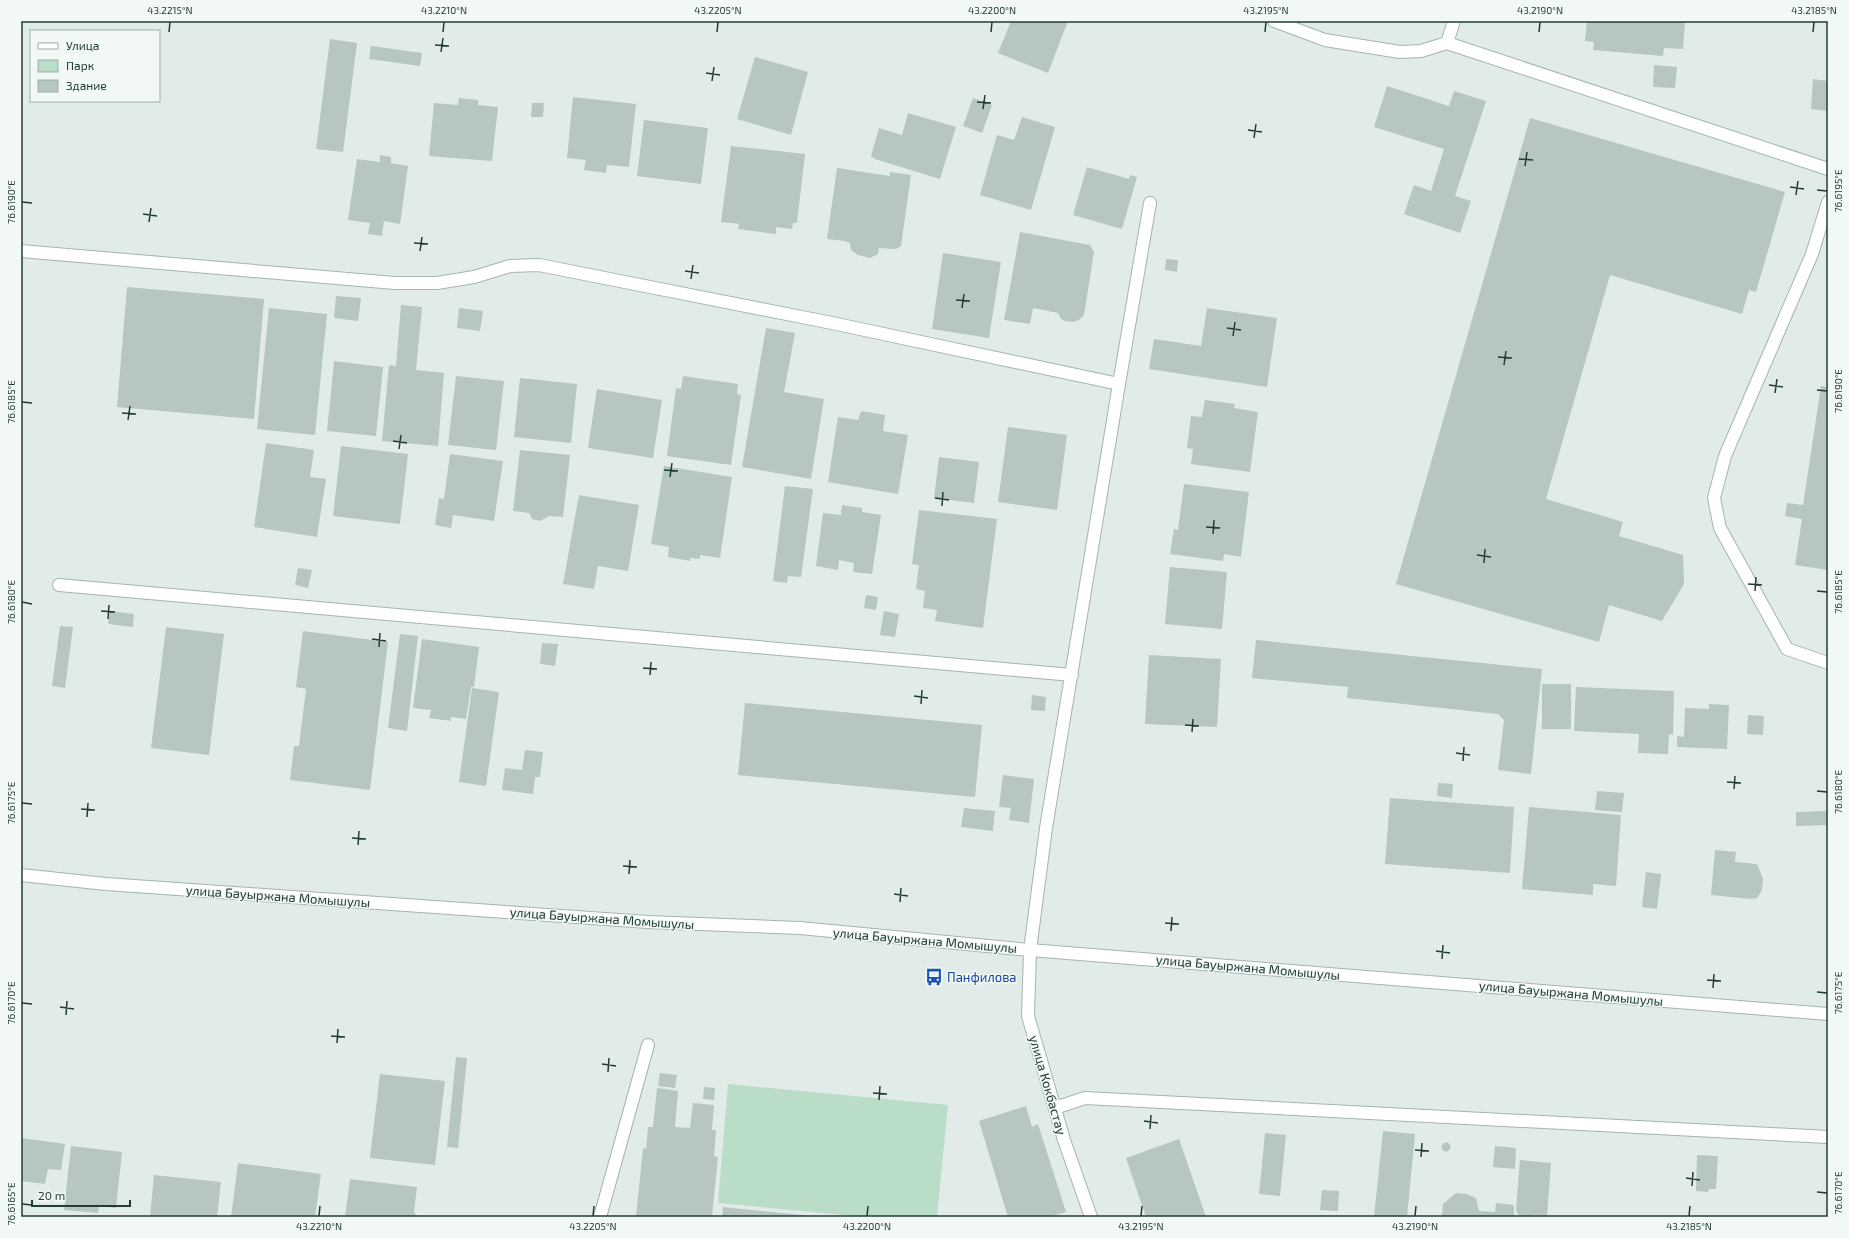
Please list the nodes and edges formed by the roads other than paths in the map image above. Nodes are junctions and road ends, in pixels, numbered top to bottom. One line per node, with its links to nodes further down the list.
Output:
1 (1274, 21): 3 (street)
2 (1454, 21): 3 (street)
3 (1447, 43): 4 (street)
4 (1828, 169)
5 (1828, 202): 10 (street)
6 (1150, 203): 8 (street, улица Кокбастау)
7 (21, 251): 8 (street)
8 (1119, 384): 11 (street, улица Кокбастау)
9 (58, 586): 11 (street)
10 (1828, 663)
11 (1072, 675): 13 (street, улица Кокбастау)
12 (21, 876): 13 (street, улица Бауыржана Момышулы)
13 (1030, 950): 14 (street, улица Бауыржана Момышулы); 16 (street, улица Кокбастау)
14 (1828, 1014)
15 (648, 1045): 18 (street)
16 (1055, 1108): 17 (street); 19 (street, улица Кокбастау)
17 (1828, 1137)
18 (600, 1217)
19 (1091, 1217)

